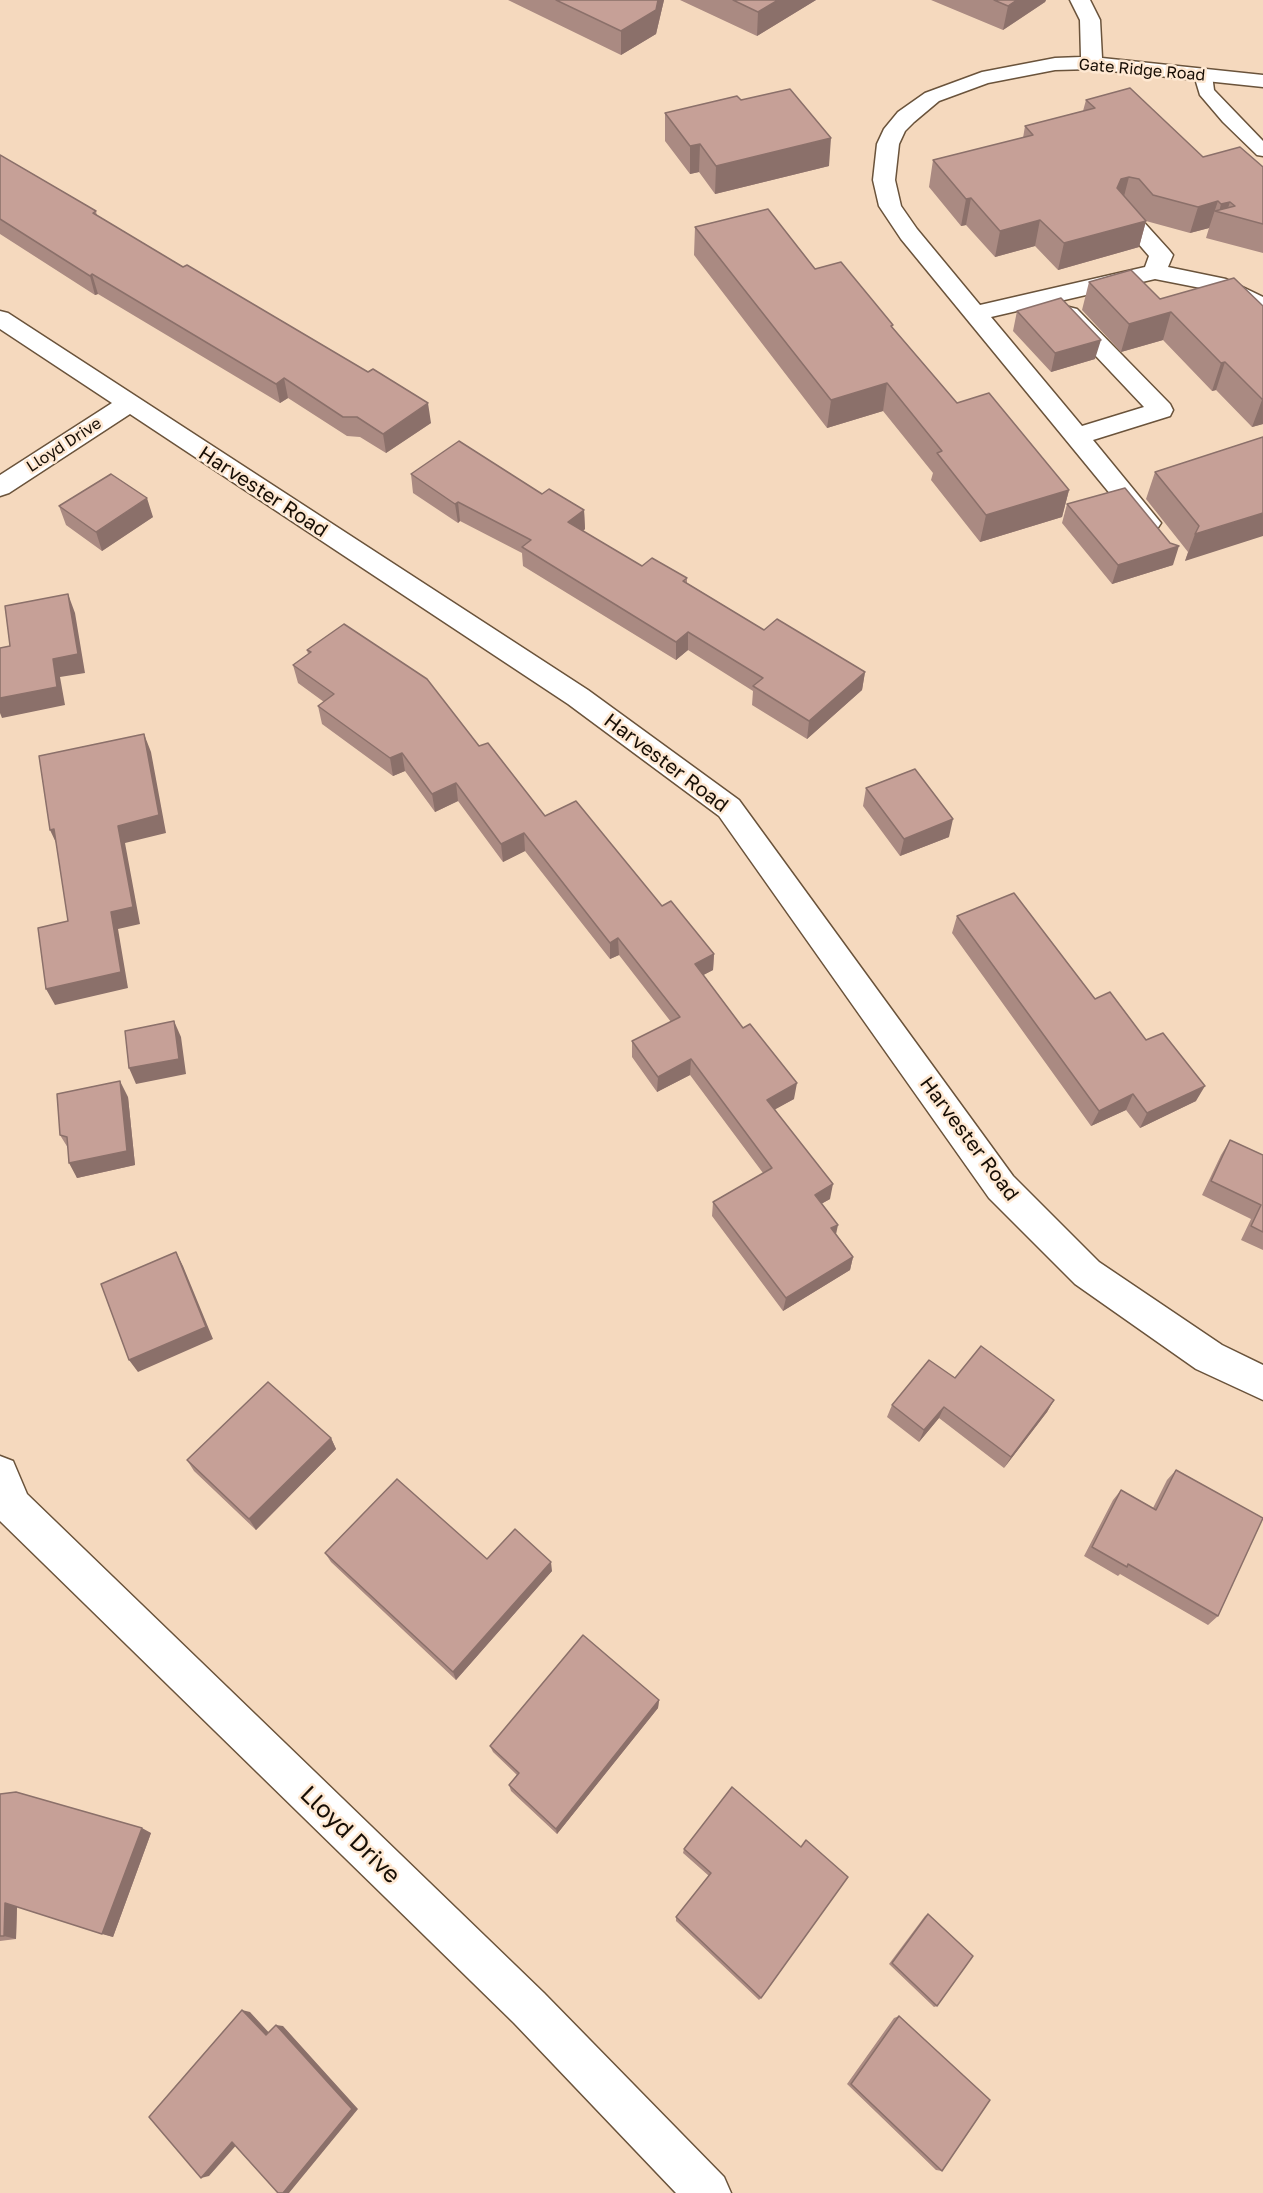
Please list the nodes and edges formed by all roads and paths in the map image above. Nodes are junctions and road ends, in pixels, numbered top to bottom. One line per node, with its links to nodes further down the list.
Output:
1 (1080, 0): 2 (street)
2 (1092, 63): 3 (street, Gate Ridge Road); 10 (street, Gate Ridge Road)
3 (1203, 75): 4 (street, Gate Ridge Road); 5 (lane)
4 (1263, 81)
5 (1263, 150)
6 (1122, 213): 7 (street)
7 (1155, 272): 8 (street); 9 (street)
8 (1051, 296): 10 (street); 13 (street)
9 (1263, 311)
10 (977, 313): 13 (street, Gate Ridge Road)
11 (0, 318): 12 (street, Harvester Road)
12 (128, 404): 14 (street, Lloyd Drive); 16 (street, Harvester Road)
13 (1077, 436): 15 (street, Gate Ridge Road)
14 (0, 487)
15 (1159, 536)
16 (1263, 1383)
17 (4, 1501): 18 (street, Lloyd Drive)
18 (708, 2193)

